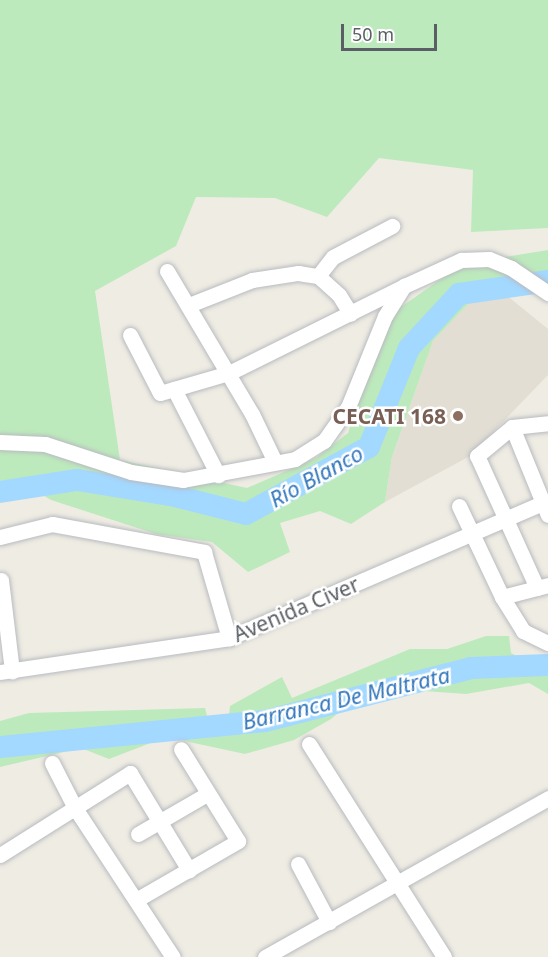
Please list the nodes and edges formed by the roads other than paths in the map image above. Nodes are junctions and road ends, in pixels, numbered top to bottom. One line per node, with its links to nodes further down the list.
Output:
1 (392, 226): 3 (street)
2 (167, 272): 6 (street)
3 (318, 276): 6 (street); 7 (street)
4 (404, 286): 5 (street); 7 (street); 14 (street)
5 (548, 293)
6 (189, 304): 9 (street)
7 (351, 314): 9 (street)
8 (130, 335): 10 (street)
9 (229, 373): 10 (street); 14 (street)
10 (167, 391): 15 (street)
11 (548, 423): 12 (street)
12 (512, 427): 17 (street); 18 (street)
13 (0, 442): 15 (street)
14 (275, 462): 15 (street)
15 (218, 475)
16 (459, 506): 19 (street)
17 (546, 509): 18 (street, Avenida Civer)
18 (506, 520): 19 (street, Avenida Civer); 22 (street)
19 (474, 534): 23 (street); 24 (street, Avenida Civer)
20 (0, 537): 24 (street)
21 (2, 580): 26 (street)
22 (542, 586): 23 (street)
23 (502, 597): 25 (street)
24 (229, 638): 26 (street, Avenida Civer)
25 (548, 643)
26 (6, 672)
27 (309, 744): 38 (street)
28 (180, 749): 30 (street)
29 (52, 764): 32 (street)
30 (207, 794): 33 (street); 37 (street)
31 (548, 798): 38 (street)
32 (75, 808): 33 (street); 35 (street); 39 (street)
33 (159, 822): 34 (street); 37 (street)
34 (138, 834)
35 (0, 855)
36 (298, 864): 40 (street)
37 (189, 870): 39 (street)
38 (398, 882): 40 (street); 43 (street)
39 (136, 900): 41 (street)
40 (328, 922): 42 (street)
41 (173, 957)
42 (266, 957)
43 (444, 957)

